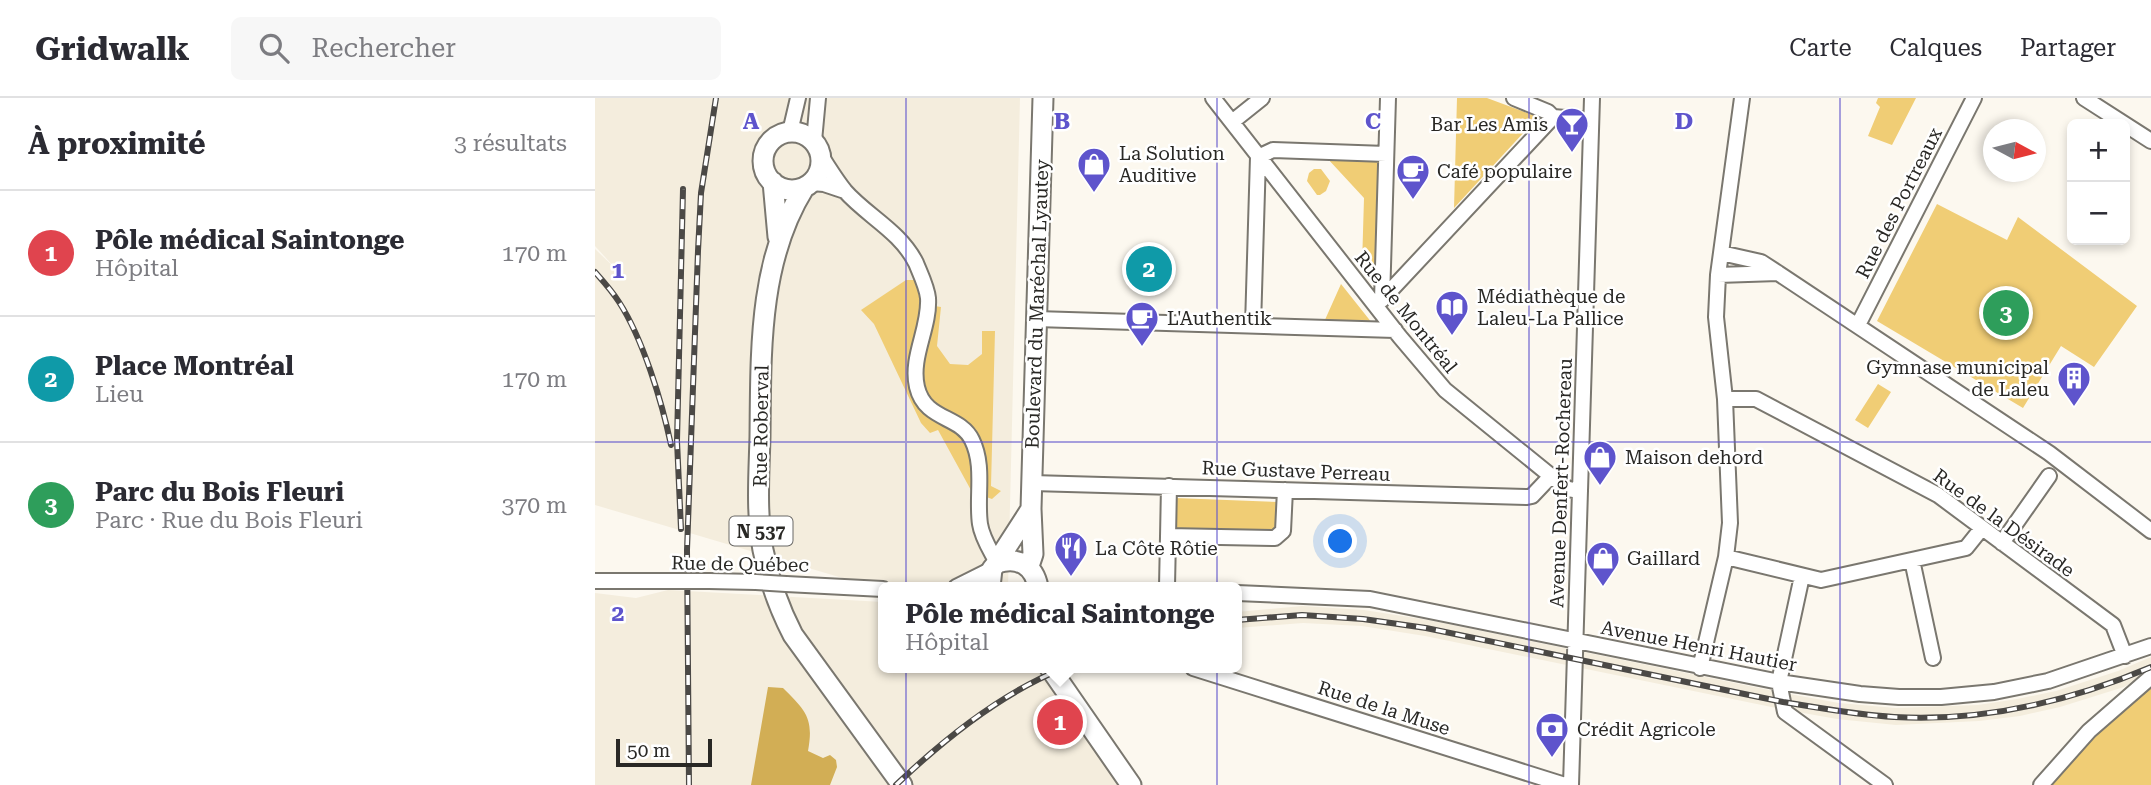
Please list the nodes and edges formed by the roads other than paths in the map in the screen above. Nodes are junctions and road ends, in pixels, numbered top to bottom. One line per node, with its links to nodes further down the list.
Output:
1 (798, 98): 15 (street)
2 (818, 98): 17 (street)
3 (1043, 98): 28 (main road, Boulevard du Maréchal Lyautey)
4 (1213, 98): 14 (street, Rue de Montréal)
5 (1262, 98): 14 (street)
6 (1388, 98): 18 (street)
7 (1514, 98): 12 (street)
8 (1592, 98): 13 (street, Avenue Denfert-Rochereau)
9 (1742, 98): 24 (street)
10 (1974, 98): 29 (street, Rue des Portreaux)
11 (2084, 98): 16 (street)
12 (1553, 117): 13 (street); 27 (street)
13 (1591, 120): 38 (street, Avenue Denfert-Rochereau)
14 (1232, 122): 19 (street, Rue de Montréal)
15 (790, 132): 17 (main road); 20 (main road)
16 (2151, 141)
17 (817, 149): 21 (main road); 22 (street)
18 (1386, 154): 19 (street); 27 (street)
19 (1258, 156): 27 (street, Rue de Montréal); 30 (street)
20 (773, 182): 21 (main road); 23 (main road, Rue Roberval)
21 (807, 185): 22 (street); 23 (main road, Rue Roberval)
22 (846, 192): 47 (street)
23 (779, 238): 64 (main road, Rue Roberval / N 537)
24 (1721, 253): 25 (street); 26 (street)
25 (1778, 272): 26 (street); 29 (street)
26 (1718, 275): 32 (street)
27 (1379, 303): 31 (street, Rue de Montréal)
28 (1037, 319): 30 (street); 35 (main road, Boulevard du Maréchal Lyautey)
29 (1858, 325): 41 (street)
30 (1253, 326): 31 (street)
31 (1395, 330): 33 (street, Rue de Montréal)
32 (1725, 399): 40 (street, Rue de la Désirade); 44 (street)
33 (1551, 476): 37 (street, Rue Gustave Perreau); 38 (street, Rue de Montréal)
34 (2049, 476): 43 (street)
35 (1032, 483): 36 (street, Rue Gustave Perreau); 39 (main road, Boulevard du Maréchal Lyautey)
36 (1170, 486): 37 (street, Rue Gustave Perreau); 42 (street)
37 (1285, 490): 42 (street)
38 (1580, 491): 55 (street, Avenue Denfert-Rochereau)
39 (1031, 509): 46 (main road, Boulevard du Maréchal Lyautey); 47 (main road)
40 (1982, 528): 43 (street, Rue de la Désirade); 45 (street)
41 (2151, 531)
42 (1168, 536): 52 (street)
43 (2002, 543): 57 (street, Rue de la Désirade)
44 (1726, 557): 48 (street); 59 (street)
45 (1912, 560): 48 (street); 58 (street)
46 (1029, 566): 47 (main road); 51 (main road)
47 (995, 570): 50 (street)
48 (1801, 576): 63 (street)
49 (595, 581): 53 (street, Rue de Québec, bridge)
50 (967, 582)
51 (1037, 582)
52 (1167, 582)
53 (878, 589)
54 (1242, 593): 55 (street, Avenue Henri Hautier)
55 (1575, 642): 59 (street, Avenue Henri Hautier); 67 (street, Avenue Denfert-Rochereau)
56 (2151, 647): 57 (street, Avenue Henri Hautier)
57 (2125, 656): 63 (street, Avenue Henri Hautier)
58 (1933, 658)
59 (1700, 668): 63 (street, Avenue Henri Hautier)
60 (1053, 673): 65 (main road)
61 (1208, 673): 66 (street, Rue de la Muse)
62 (2151, 677): 69 (street)
63 (1779, 682): 68 (street)
64 (901, 785)
65 (1131, 785)
66 (1565, 785)
67 (1571, 785)
68 (1885, 785)
69 (2041, 785)

